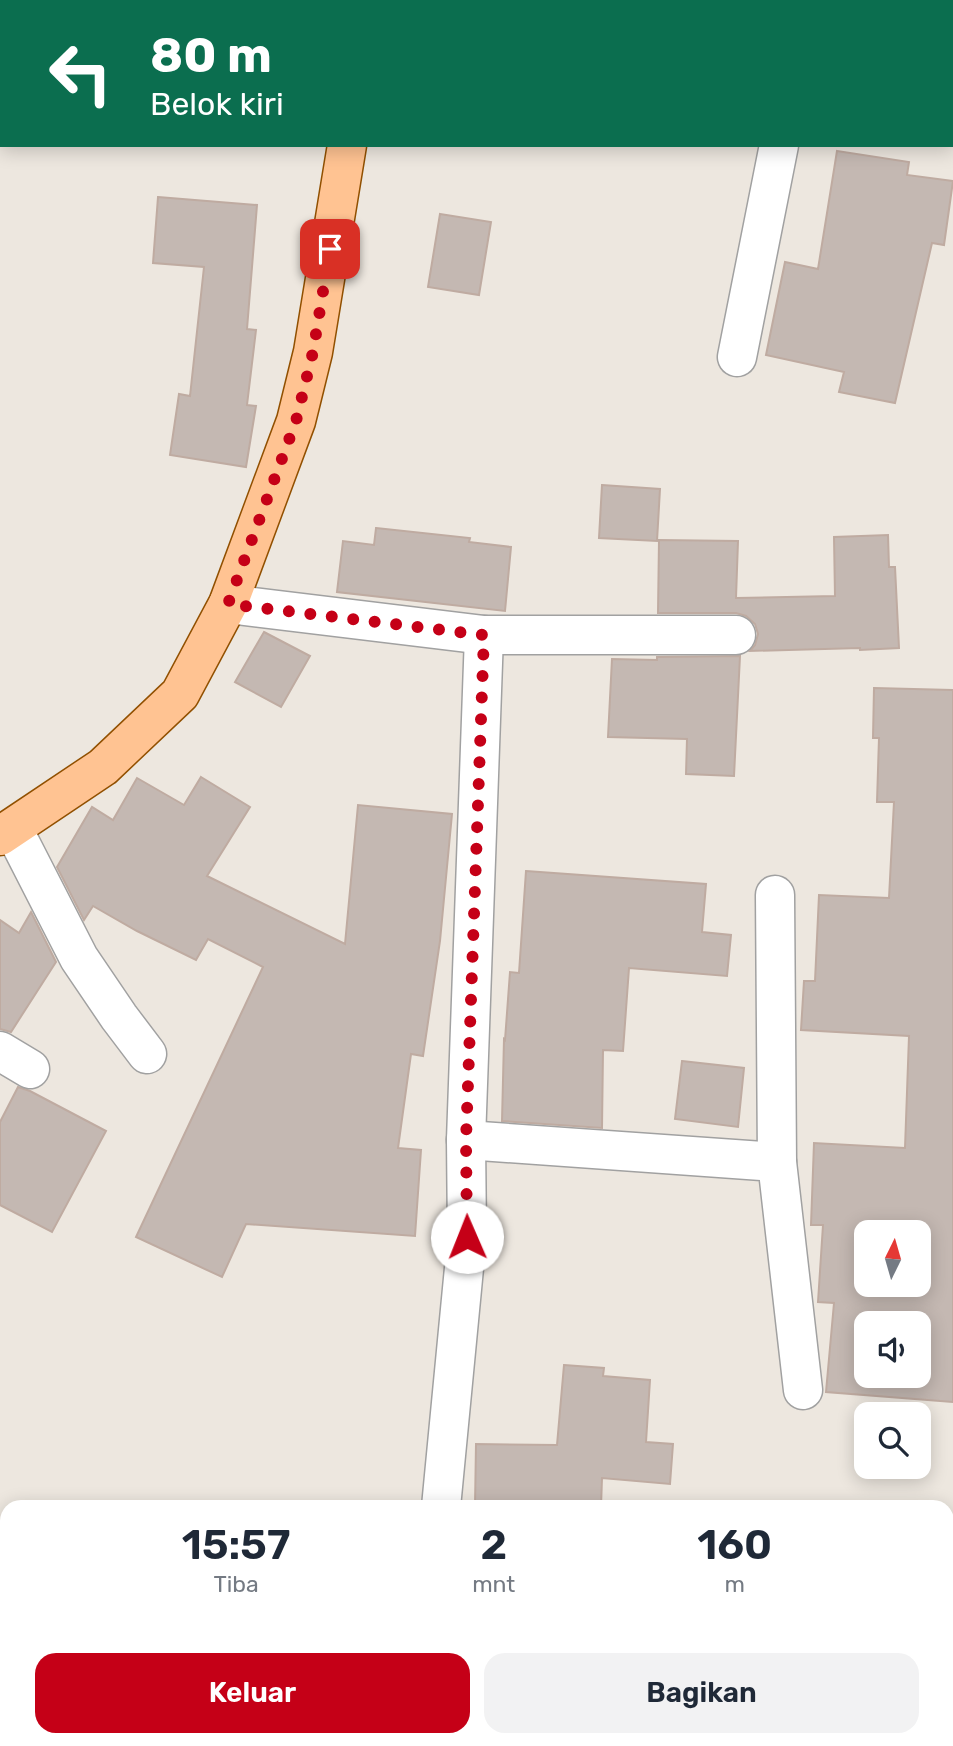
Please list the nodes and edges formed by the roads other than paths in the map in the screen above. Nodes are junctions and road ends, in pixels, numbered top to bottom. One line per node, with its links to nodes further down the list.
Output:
1 (347, 147): 4 (main road)
2 (779, 147): 3 (street)
3 (737, 357)
4 (228, 604): 5 (street); 7 (main road)
5 (484, 635): 6 (street); 10 (street)
6 (736, 635)
7 (6, 833): 9 (street)
8 (775, 895): 11 (street)
9 (147, 1054)
10 (466, 1140): 11 (street); 13 (street)
11 (777, 1162): 12 (street)
12 (803, 1391)
13 (442, 1500)

